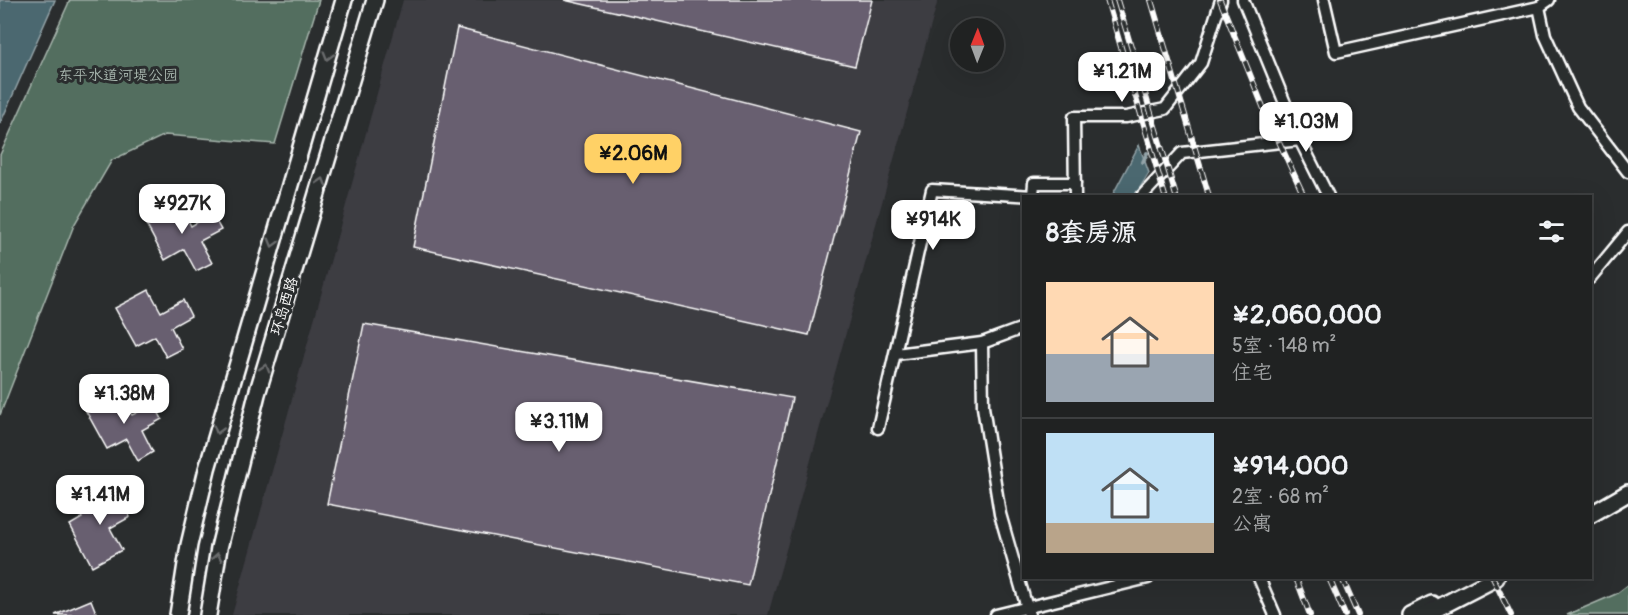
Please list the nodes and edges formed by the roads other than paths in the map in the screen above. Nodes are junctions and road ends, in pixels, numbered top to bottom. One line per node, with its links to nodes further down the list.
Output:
1 (344, 0): 31 (main road, 环岛西路, one-way to 31)
2 (375, 0): 32 (main road, 环岛西路, one-way to 2)
3 (1221, 0): 10 (street)
4 (1243, 0): 8 (street)
5 (1324, 0): 7 (street)
6 (1549, 0): 7 (street)
7 (1539, 7): 9 (street)
8 (1300, 140): 14 (street); 15 (street)
9 (1628, 171)
10 (1075, 183): 12 (street); 13 (street)
11 (1022, 195): 20 (street)
12 (1033, 195)
13 (1075, 195)
14 (1143, 195)
15 (1328, 195)
16 (1628, 232): 17 (street)
17 (1592, 276)
18 (1022, 328): 19 (street)
19 (982, 343): 20 (street); 30 (street)
20 (896, 354): 21 (street)
21 (878, 428)
22 (1628, 493): 24 (main road)
23 (1628, 505): 25 (main road)
24 (1592, 514)
25 (1592, 525)
26 (1144, 579): 30 (street)
27 (1259, 579): 34 (street)
28 (1477, 579): 35 (main road)
29 (1494, 579): 36 (main road)
30 (1028, 611): 33 (street)
31 (178, 615)
32 (208, 615)
33 (996, 615)
34 (1275, 615)
35 (1410, 615)
36 (1424, 615)

